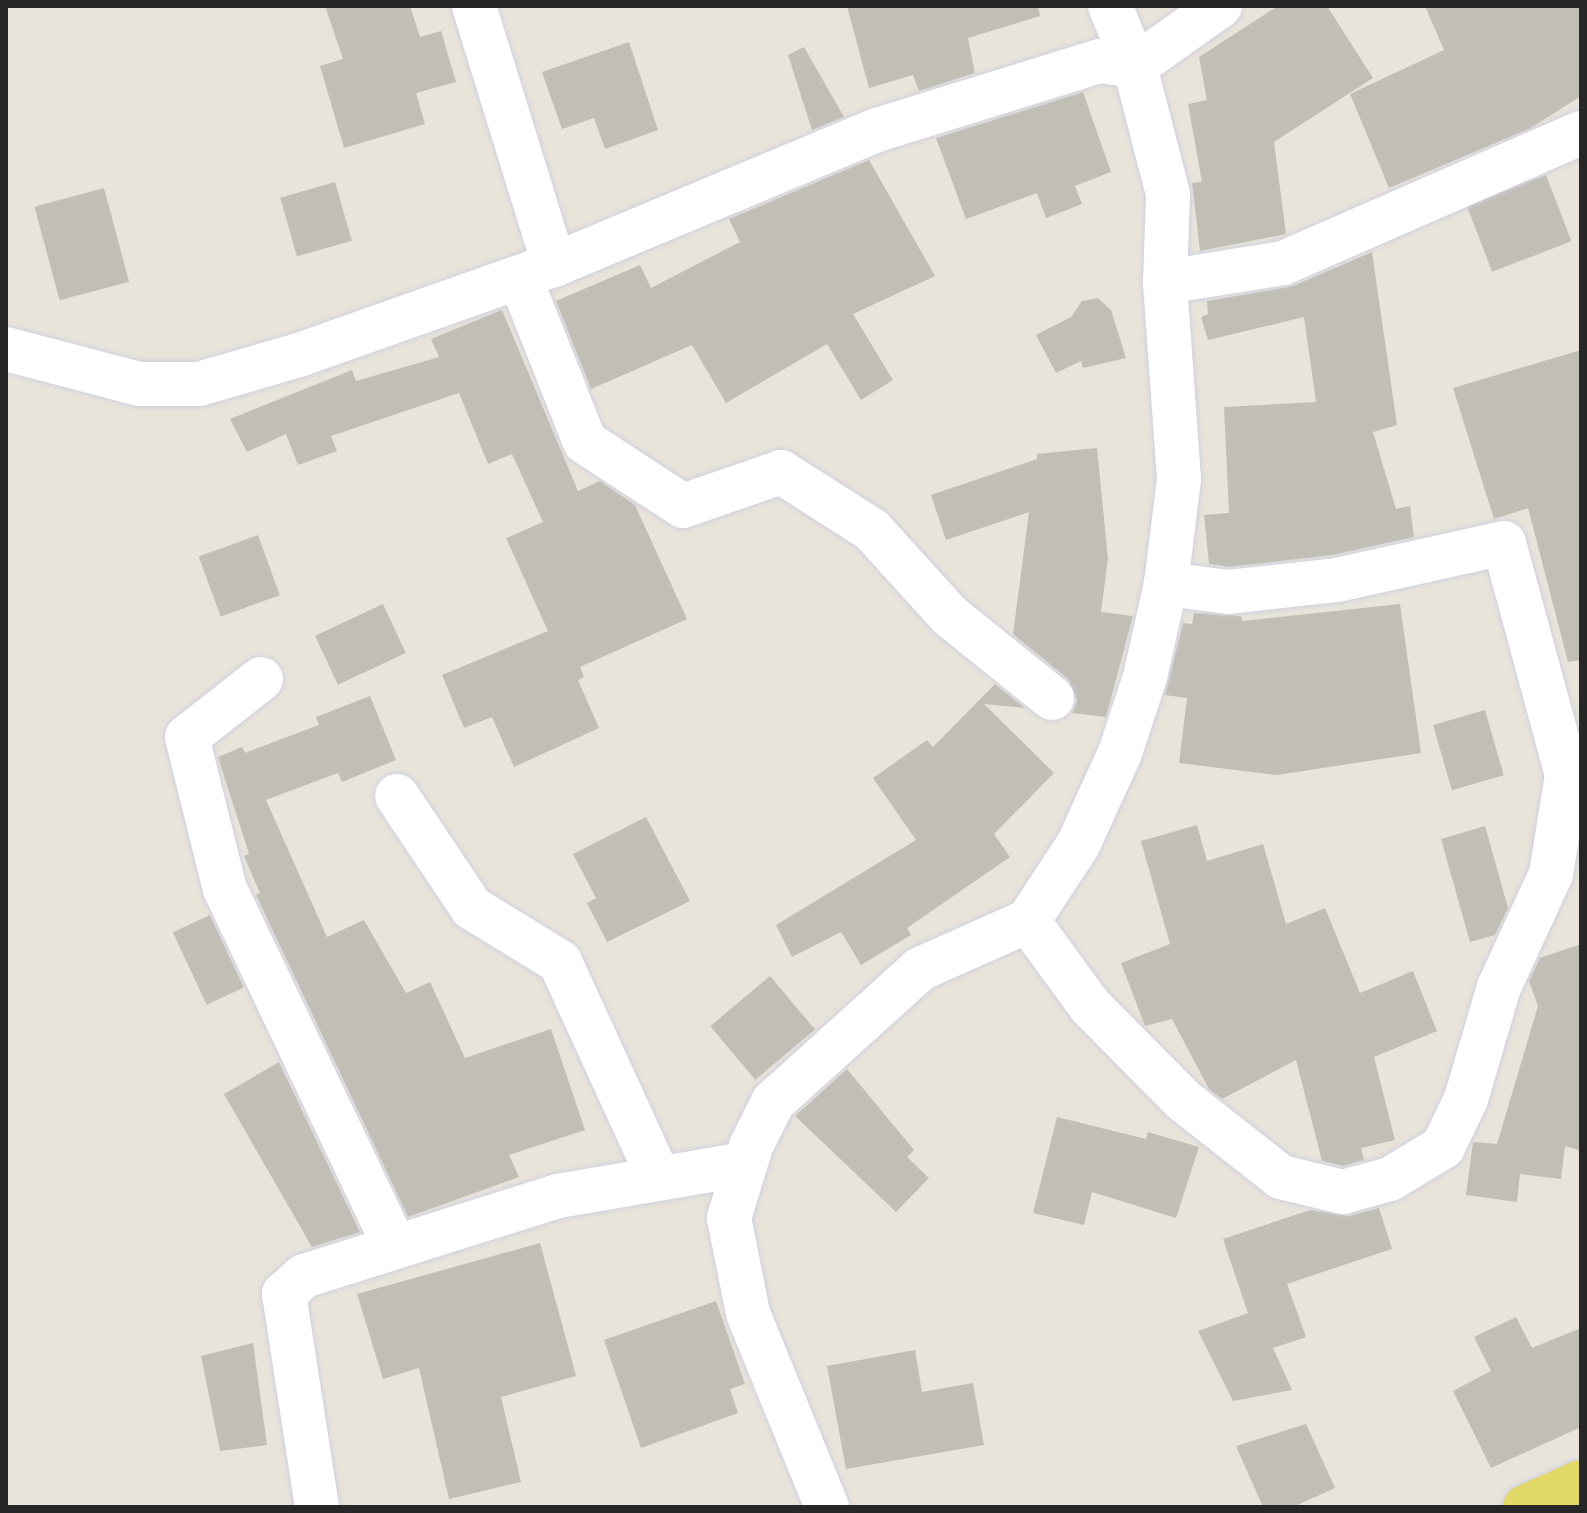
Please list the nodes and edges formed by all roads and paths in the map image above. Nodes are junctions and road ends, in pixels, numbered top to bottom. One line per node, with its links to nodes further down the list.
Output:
1 (474, 6): 6 (street)
2 (1110, 6): 4 (street)
3 (1220, 6): 4 (street)
4 (1135, 66): 6 (street); 7 (street)
5 (1581, 133): 7 (street)
6 (537, 271): 8 (street); 11 (street)
7 (1165, 282): 9 (street)
8 (6, 349)
9 (1166, 584): 13 (street); 13 (street)
10 (261, 679): 16 (street)
11 (1052, 698)
12 (397, 796): 15 (street)
13 (1028, 921): 14 (street)
14 (745, 1164): 15 (street); 19 (street)
15 (658, 1176): 16 (street)
16 (395, 1247): 18 (street)
17 (1581, 1482): 20 (main road)
18 (317, 1507)
19 (827, 1507)
20 (1525, 1507)

